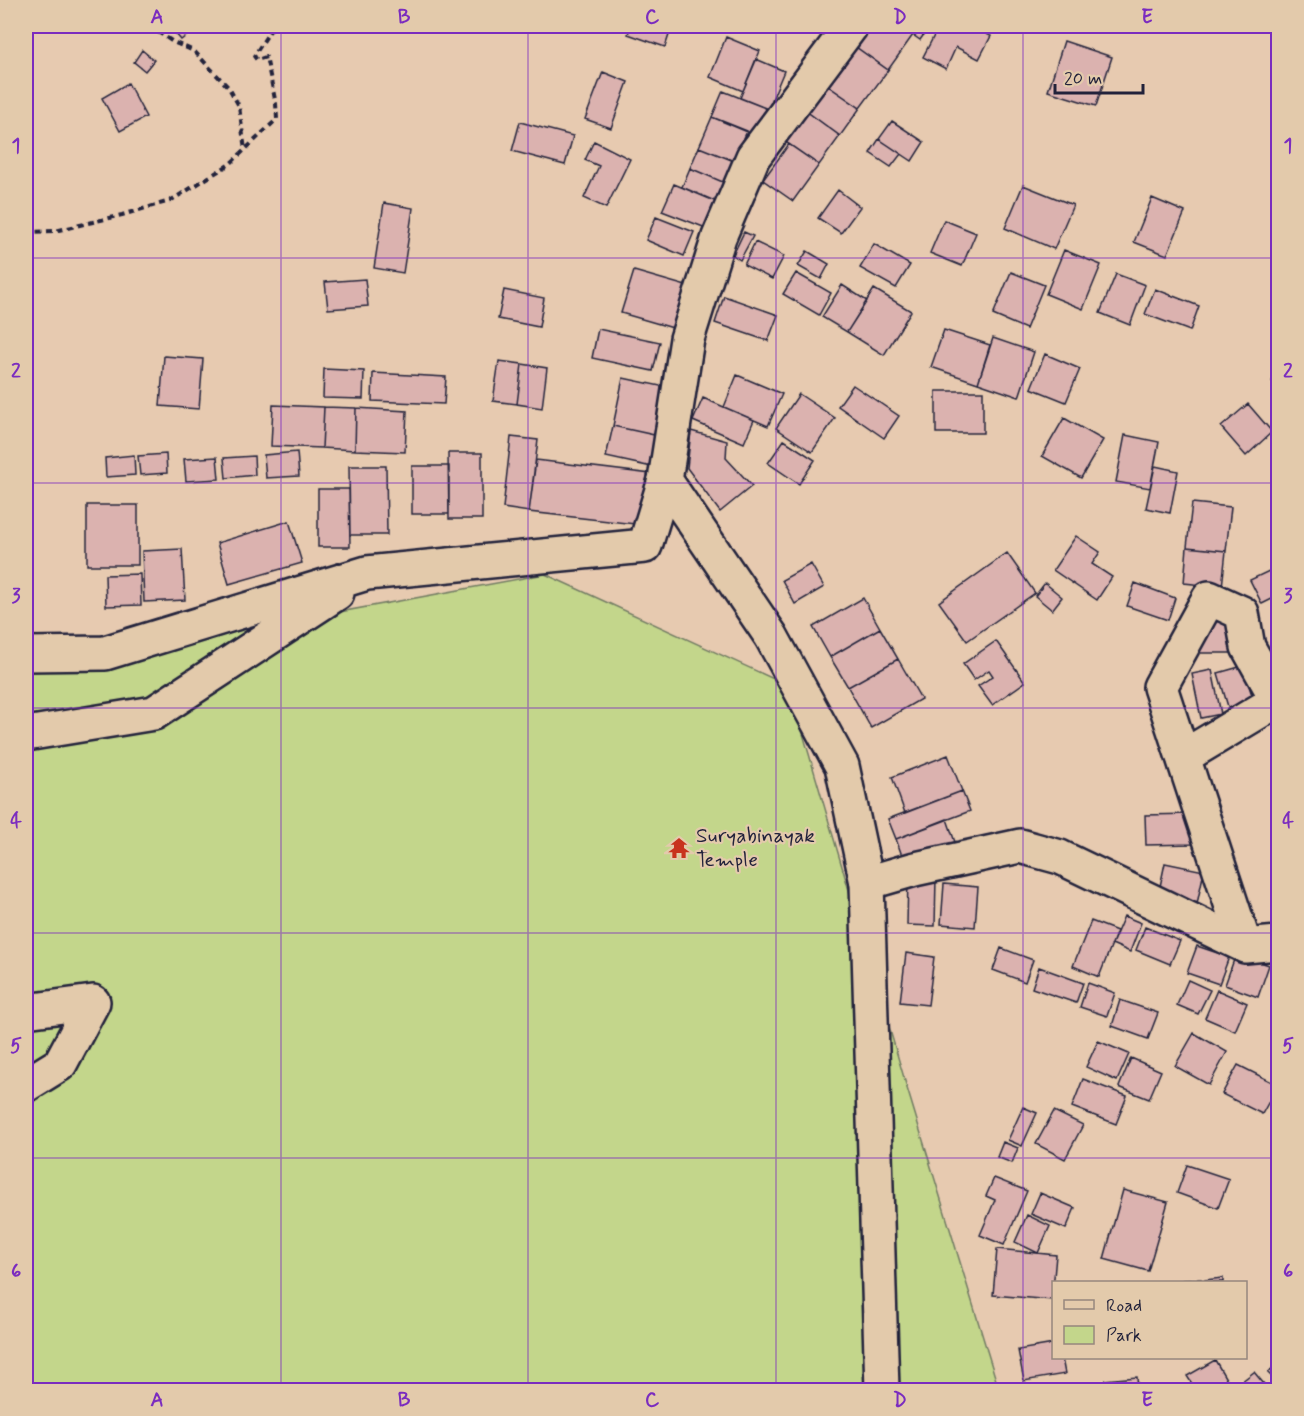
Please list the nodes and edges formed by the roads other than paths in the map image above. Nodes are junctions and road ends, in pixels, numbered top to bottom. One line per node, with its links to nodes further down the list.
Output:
1 (851, 26): 2 (street)
2 (665, 480): 3 (street); 8 (street)
3 (367, 573): 4 (street); 6 (street)
4 (26, 654)
5 (1278, 700): 7 (street); 7 (street)
6 (26, 734)
7 (1183, 757): 10 (street)
8 (867, 883): 10 (street); 13 (street)
9 (1278, 944): 10 (street)
10 (1245, 946)
11 (26, 1011): 12 (street)
12 (26, 1085)
13 (882, 1390)

